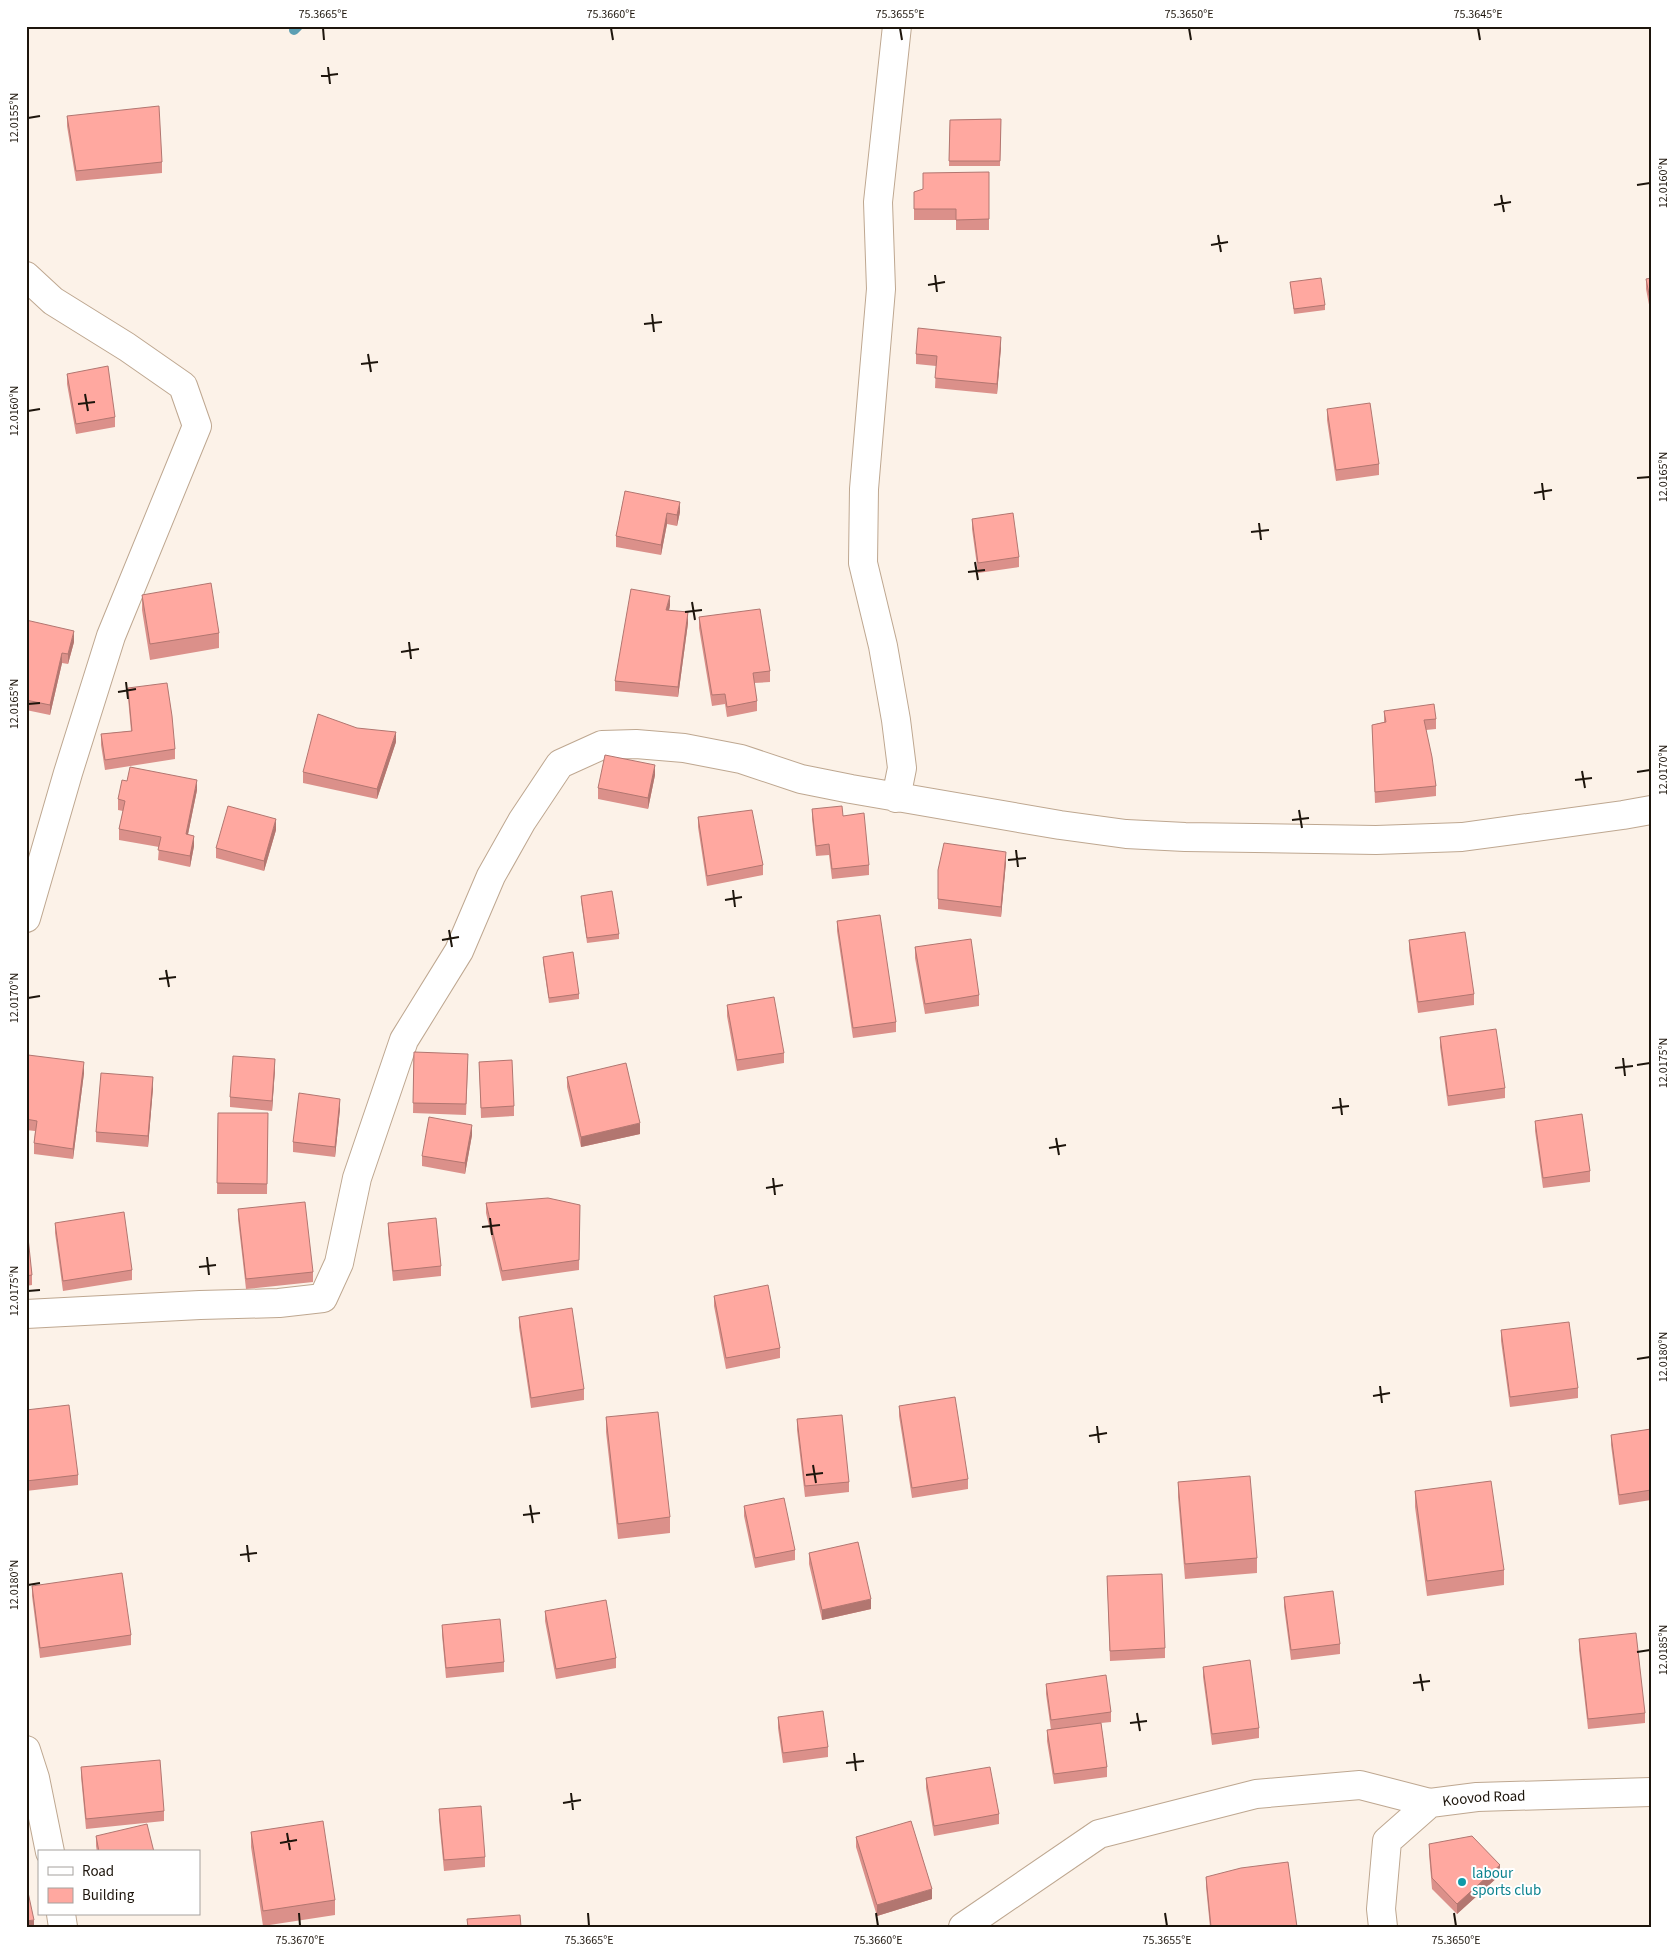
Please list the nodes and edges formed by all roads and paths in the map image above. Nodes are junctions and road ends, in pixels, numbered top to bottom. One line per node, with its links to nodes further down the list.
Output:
1 (897, 26): 3 (street)
2 (26, 276): 5 (street)
3 (896, 798): 4 (street); 6 (street)
4 (1651, 810)
5 (26, 918)
6 (26, 1314)
7 (26, 1750): 10 (street)
8 (1651, 1792): 9 (street, Koovod Road)
9 (1430, 1803): 11 (street); 12 (street, Koovod Road)
10 (50, 1850)
11 (963, 1927)
12 (1383, 1927)

